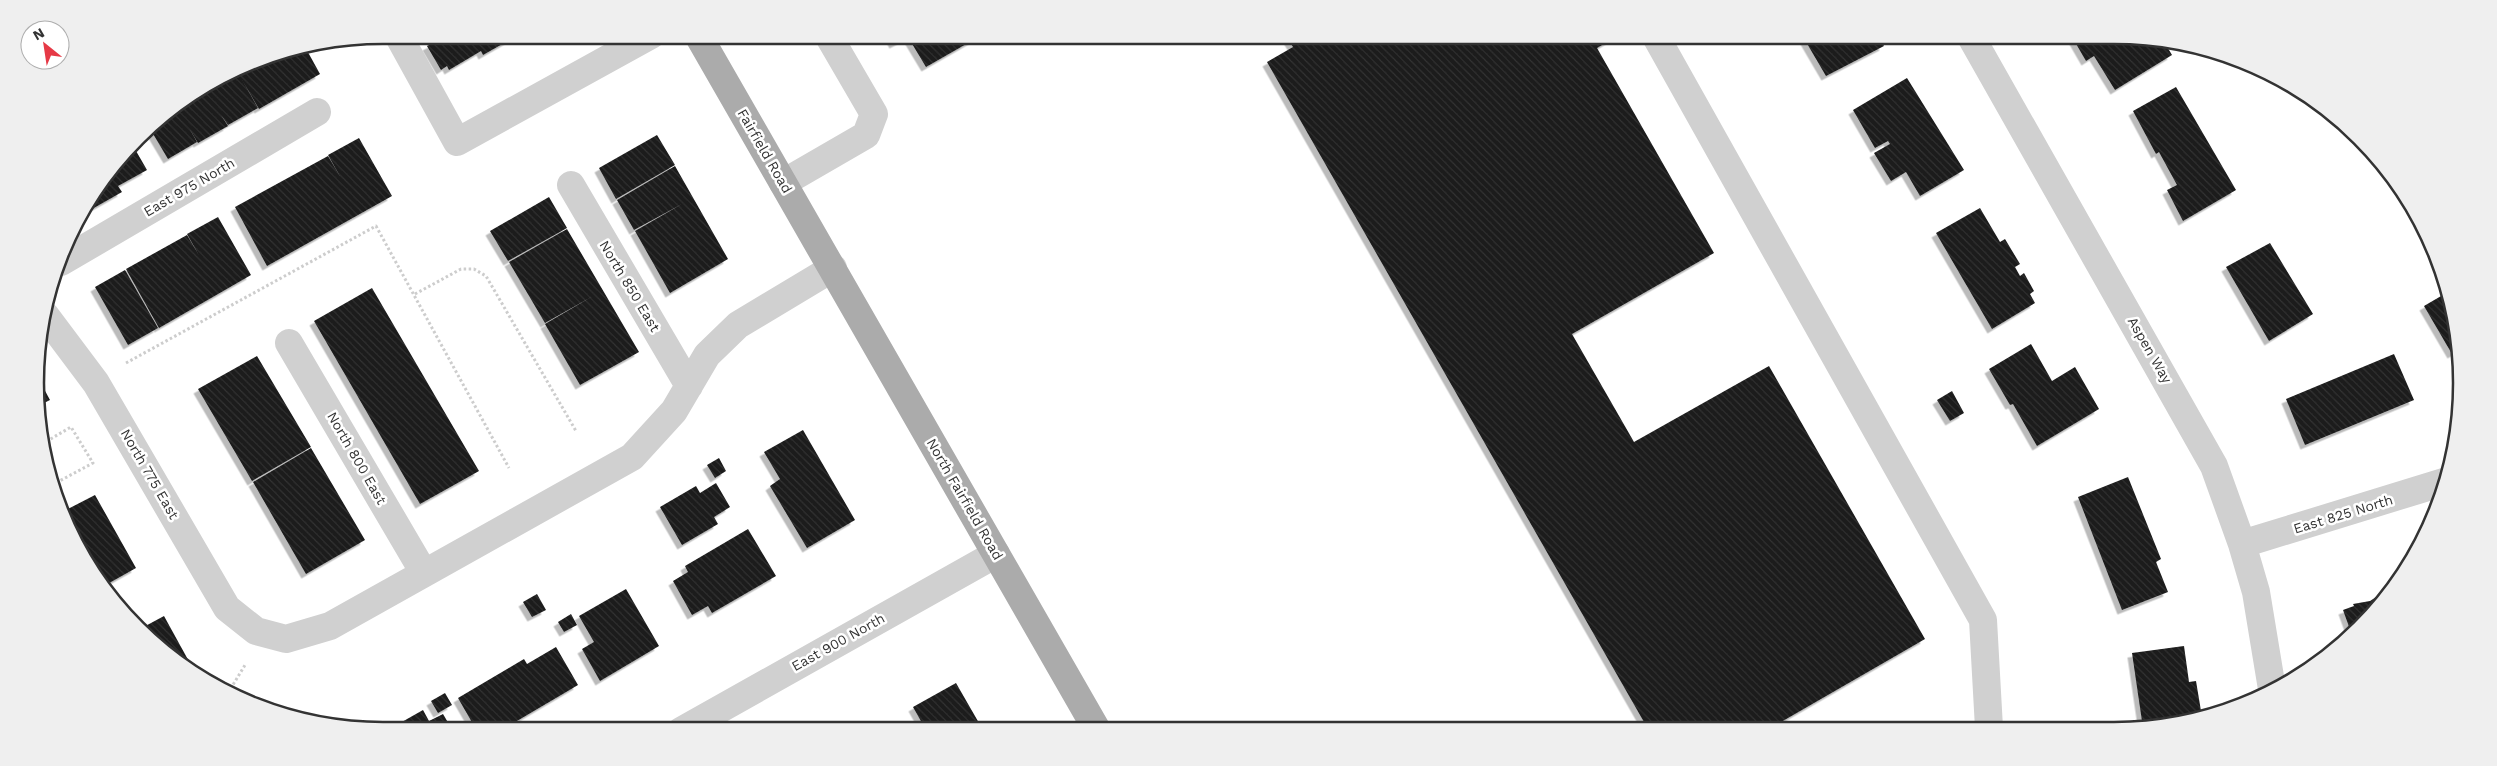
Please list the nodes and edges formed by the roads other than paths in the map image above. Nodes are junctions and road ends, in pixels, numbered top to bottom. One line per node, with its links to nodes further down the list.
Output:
1 (403, 44): 2 (street)
2 (636, 44)
3 (703, 44): 8 (main road, Fairfield Road)
4 (833, 44): 8 (street)
5 (1660, 44): 22 (street)
6 (1975, 44): 16 (street, Aspen Way)
7 (317, 112): 10 (street, East 975 North)
8 (783, 182): 11 (main road, Fairfield Road)
9 (571, 185): 14 (street, North 850 East)
10 (68, 258)
11 (833, 268): 14 (street); 17 (main road, North Fairfield Road)
12 (49, 321): 18 (street, North 775 East)
13 (289, 342): 18 (street, North 800 East)
14 (689, 386): 18 (street)
15 (2438, 484): 16 (street, East 825 North)
16 (2242, 544): 19 (street, Aspen Way)
17 (996, 554): 20 (street, East 900 North); 21 (main road, North Fairfield Road)
18 (424, 573)
19 (2271, 683)
20 (695, 722)
21 (1092, 722)
22 (1989, 722)

